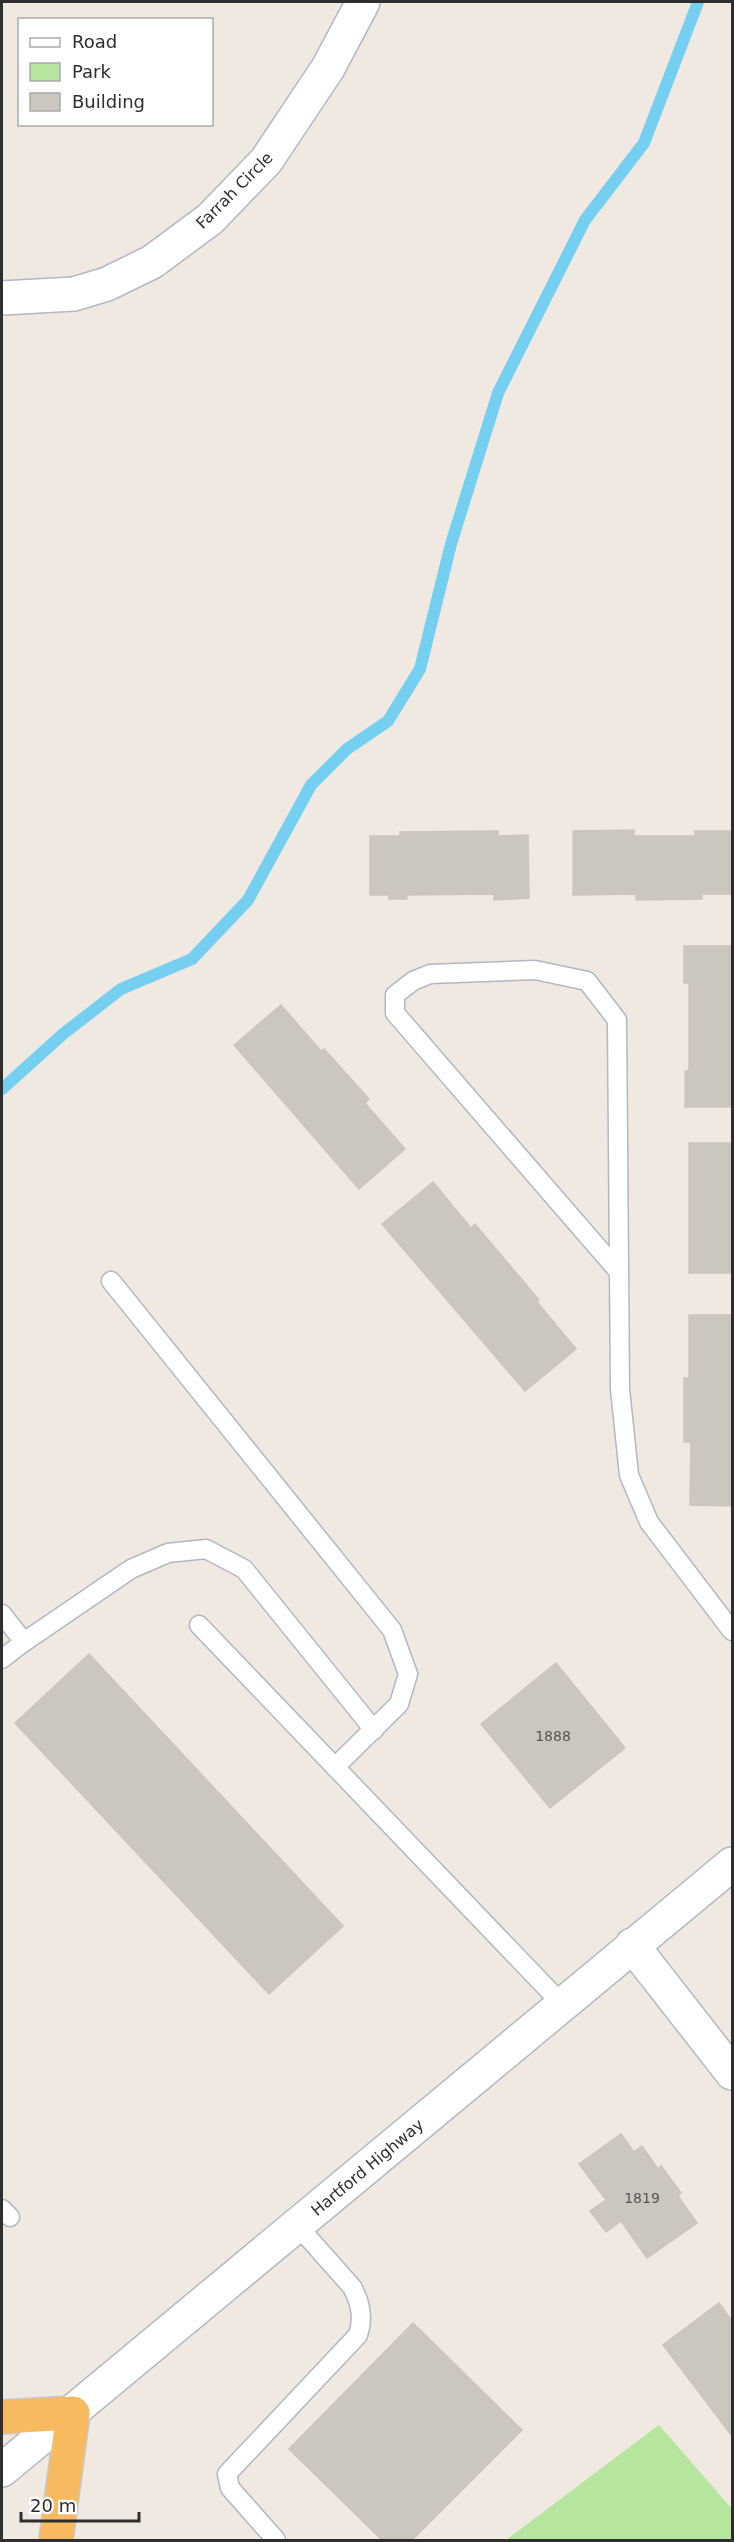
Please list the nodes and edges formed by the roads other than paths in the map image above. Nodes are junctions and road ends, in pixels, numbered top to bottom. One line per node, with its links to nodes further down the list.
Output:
1 (363, 2): 2 (main road, Farrah Circle)
2 (2, 298)
3 (619, 1272): 3 (lane); 7 (lane)
4 (111, 1281): 10 (lane)
5 (2, 1614): 8 (lane)
6 (200, 1625): 11 (lane)
7 (732, 1631)
8 (24, 1642): 9 (lane); 10 (lane)
9 (2, 1659)
10 (374, 1730): 11 (lane)
11 (335, 1767): 14 (lane)
12 (732, 1864): 13 (main road, Hartford Highway)
13 (632, 1945): 14 (main road, Hartford Highway); 15 (main road)
14 (561, 2004): 16 (main road, Hartford Highway)
15 (732, 2073)
16 (297, 2225): 17 (main road, Hartford Highway); 21 (lane)
17 (73, 2413): 18 (highway); 19 (main road, Hartford Highway); 20 (highway)
18 (2, 2417)
19 (2, 2470)
20 (56, 2541)
21 (276, 2541)

